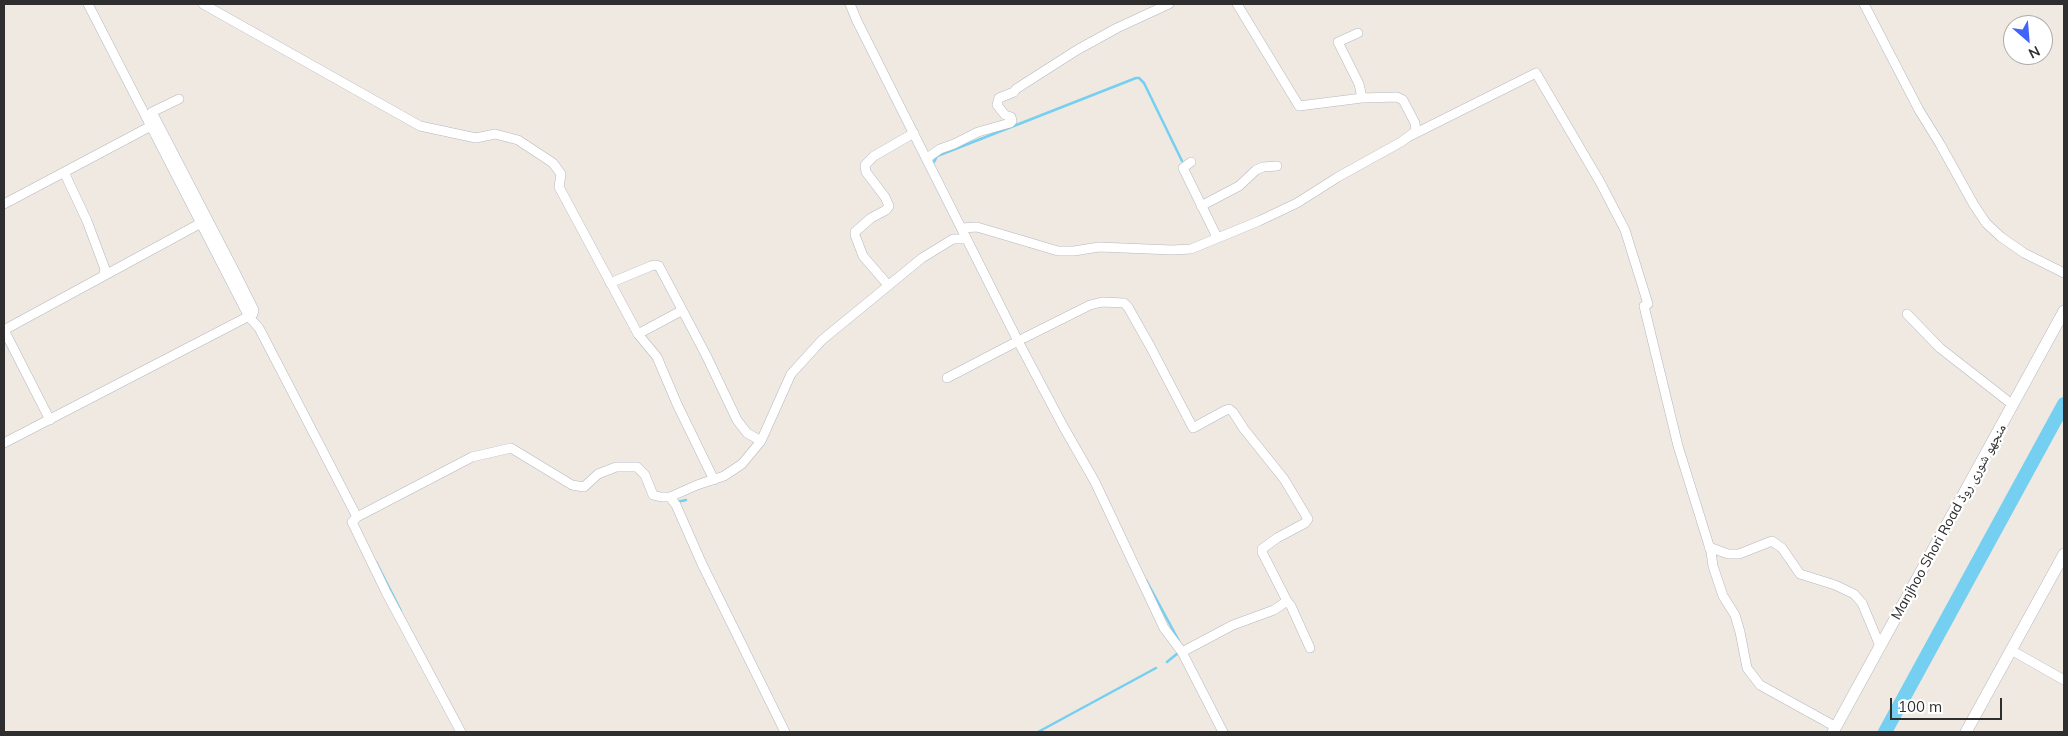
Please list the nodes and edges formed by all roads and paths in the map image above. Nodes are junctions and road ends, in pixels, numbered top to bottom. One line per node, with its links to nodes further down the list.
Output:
1 (88, 4): 10 (street)
2 (202, 4): 25 (street)
3 (850, 4): 11 (street)
4 (1168, 4): 13 (street)
5 (1237, 4): 9 (street)
6 (1864, 4): 23 (street)
7 (1358, 33): 9 (street)
8 (179, 98): 30 (street)
9 (1362, 98): 12 (street)
10 (151, 126): 16 (street); 19 (street)
11 (914, 133): 13 (street); 26 (street)
12 (1410, 136): 22 (street); 42 (street)
13 (927, 158): 20 (street)
14 (1191, 162): 18 (street)
15 (1277, 166): 18 (street)
16 (64, 172): 17 (street); 24 (street)
17 (4, 204)
18 (1202, 206): 22 (street)
19 (201, 223): 24 (street); 30 (street)
20 (962, 228): 21 (street); 22 (street)
21 (966, 239): 26 (street); 33 (street)
22 (1215, 239)
23 (2064, 273)
24 (104, 274): 31 (street)
25 (610, 283): 27 (street); 32 (street)
26 (888, 285): 37 (street)
27 (681, 311): 32 (street); 37 (street)
28 (2064, 312): 35 (street, Manjhoo Shori Road منجھو شوری روڈ)
29 (1907, 314): 35 (street)
30 (249, 316): 36 (street); 41 (street)
31 (4, 330): 36 (street)
32 (638, 334): 39 (street)
33 (1021, 340): 34 (street); 44 (street); 48 (street)
34 (947, 378)
35 (2013, 405): 45 (street, Manjhoo Shori Road منجھو شوری روڈ)
36 (50, 420): 38 (street)
37 (761, 441): 39 (street)
38 (4, 443)
39 (714, 480): 40 (street)
40 (670, 497): 41 (street); 52 (street)
41 (354, 520): 51 (street)
42 (1709, 547): 45 (street); 50 (street)
43 (2063, 557): 47 (street)
44 (1287, 601): 46 (street); 48 (street)
45 (1880, 646): 50 (street, Manjhoo Shori Road منجھو شوری روڈ)
46 (1310, 648)
47 (2012, 650): 49 (street); 54 (street)
48 (1182, 652): 53 (street)
49 (2064, 680)
50 (1834, 730)
51 (461, 732)
52 (785, 732)
53 (1223, 732)
54 (1966, 732)

